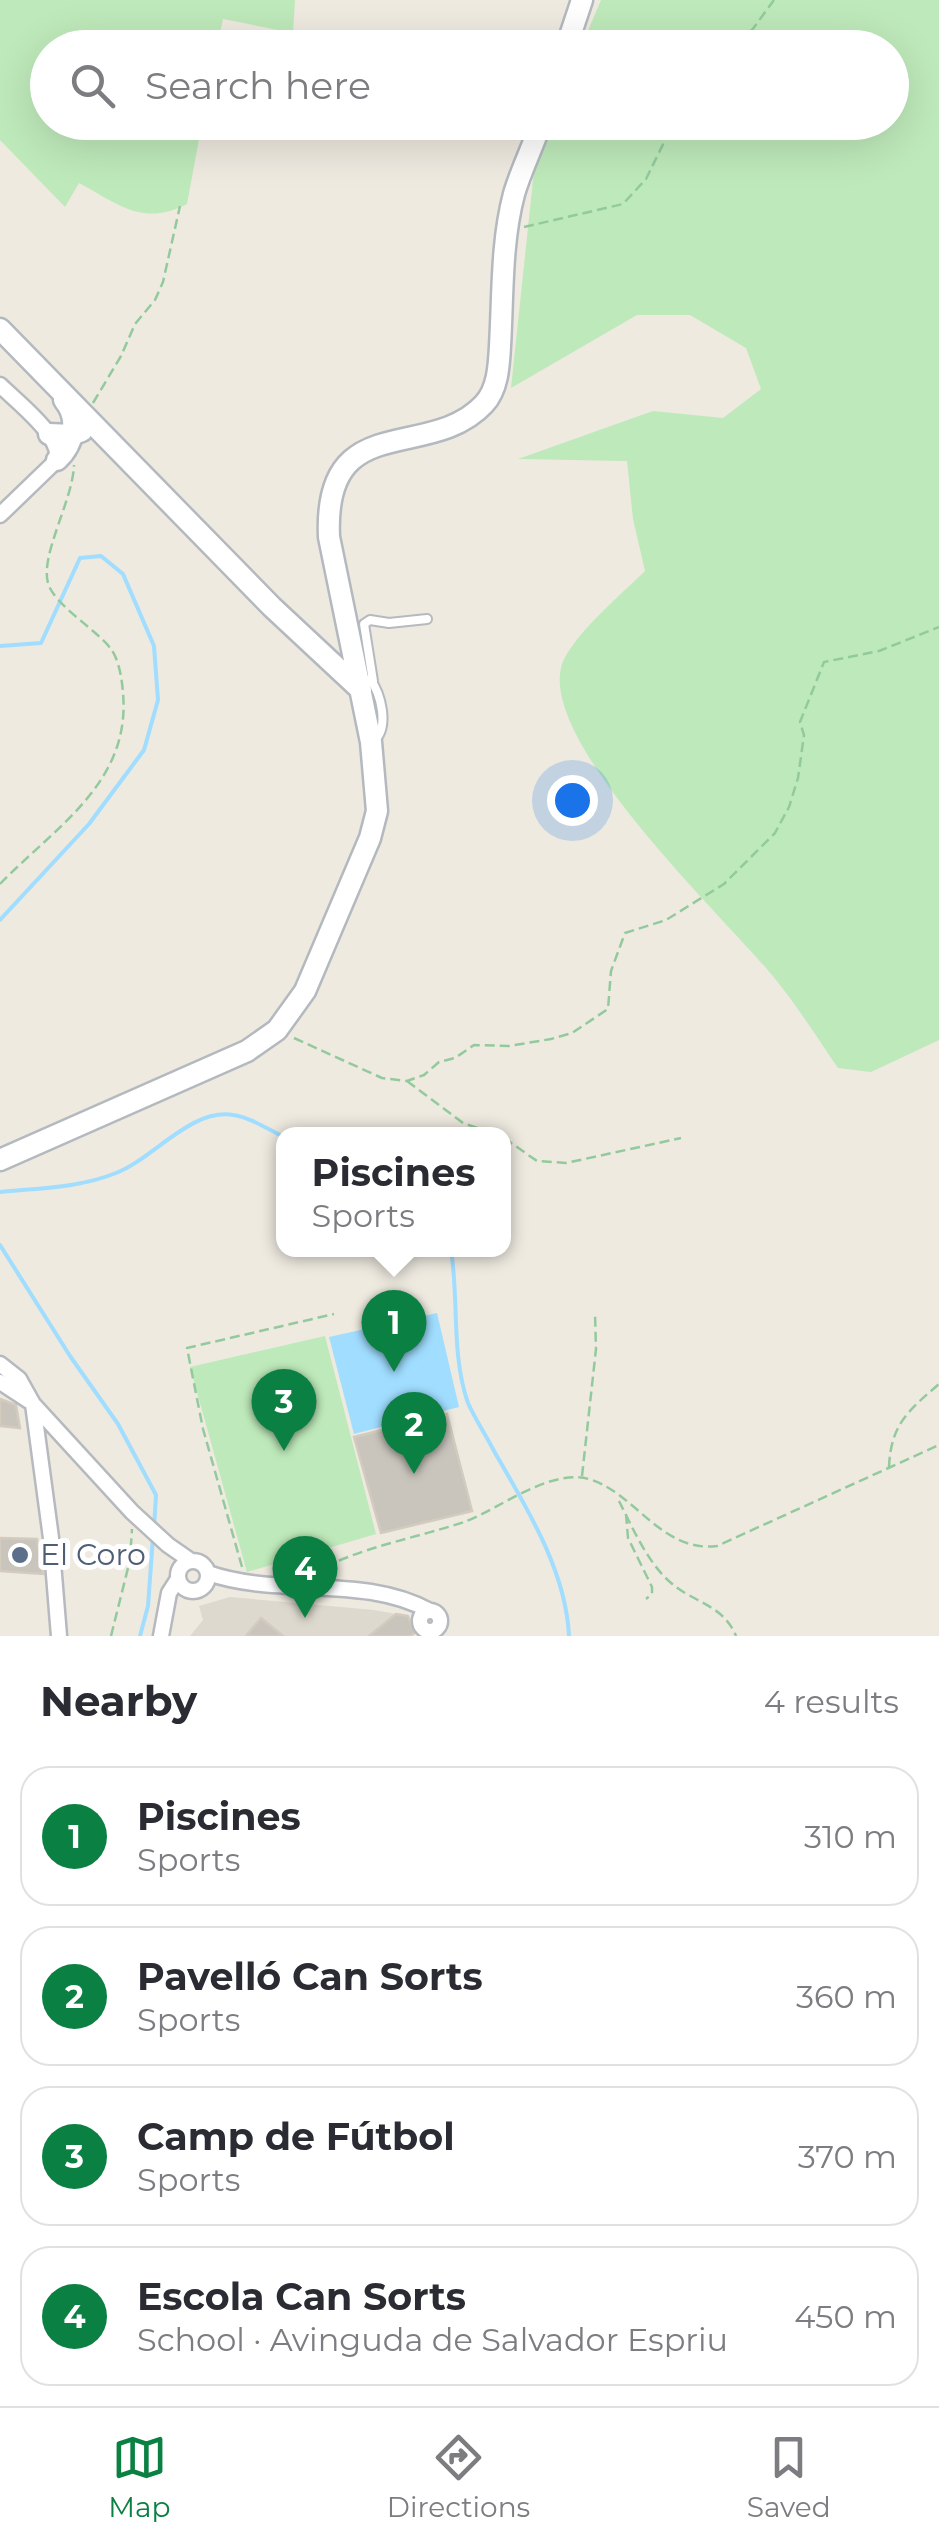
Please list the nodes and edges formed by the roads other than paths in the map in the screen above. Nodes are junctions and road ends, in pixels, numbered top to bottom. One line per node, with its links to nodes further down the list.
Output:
1 (582, 0): 2 (main road)
2 (572, 30)
3 (535, 140): 11 (main road)
4 (0, 328): 8 (main road)
5 (0, 344): 8 (main road)
6 (0, 385): 7 (street)
7 (49, 434): 8 (main road)
8 (74, 434): 9 (street); 11 (main road)
9 (0, 515)
10 (428, 620): 11 (lane)
11 (364, 682): 12 (main road)
12 (0, 1160)
13 (0, 1364): 15 (street)
14 (0, 1382): 15 (street)
15 (33, 1404): 16 (street); 17 (street)
16 (66, 1443): 17 (street); 18 (street)
17 (43, 1463): 22 (street)
18 (183, 1570): 19 (street); 21 (street); 26 (street)
19 (208, 1574): 20 (street); 21 (street)
20 (240, 1583): 21 (street); 23 (street)
21 (201, 1590)
22 (58, 1606): 24 (street); 25 (street)
23 (437, 1632)
24 (48, 1636)
25 (59, 1636)
26 (161, 1636)

